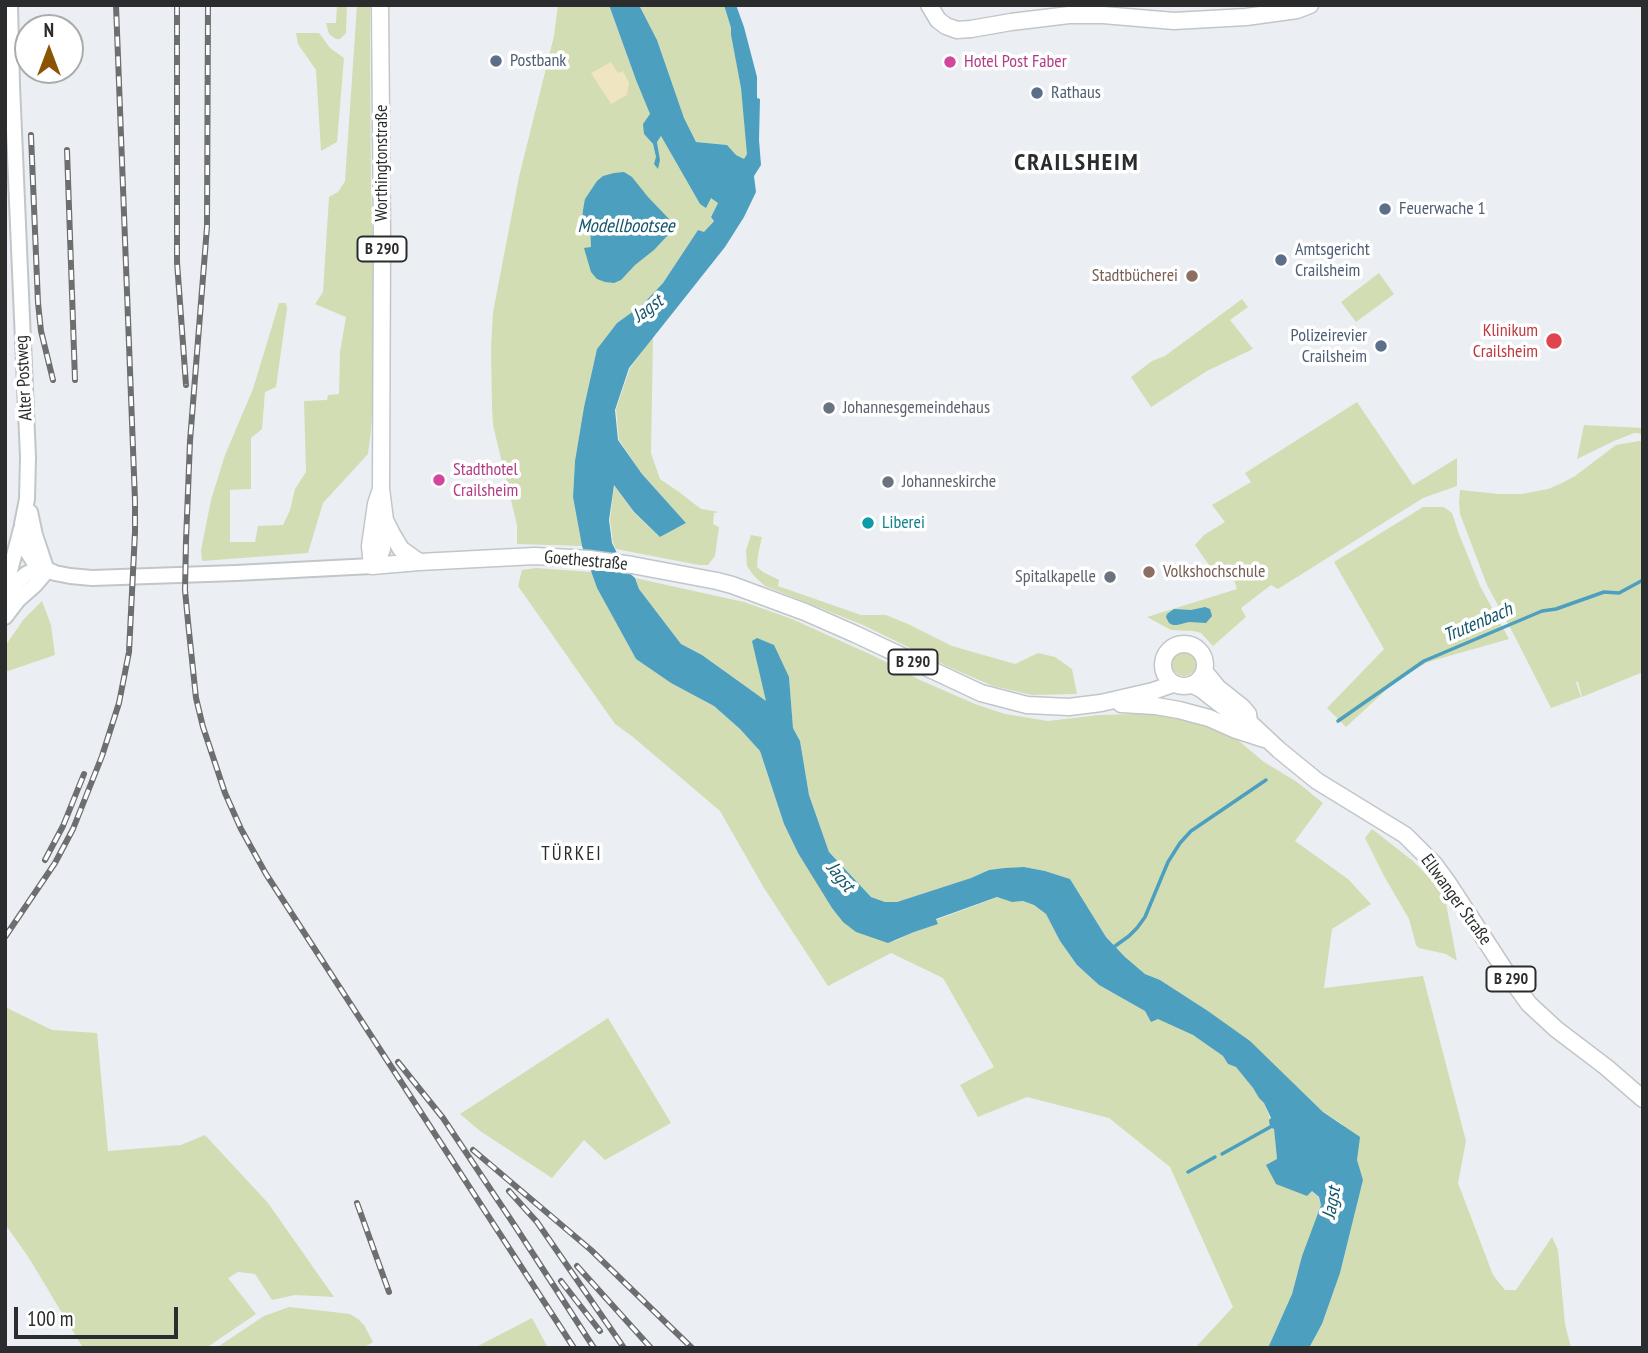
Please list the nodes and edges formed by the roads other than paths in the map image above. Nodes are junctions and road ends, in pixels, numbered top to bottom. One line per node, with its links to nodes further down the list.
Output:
1 (10, 5): 6 (main road, Alter Postweg)
2 (380, 5): 5 (main road, Worthingtonstraße / B 290)
3 (929, 5): 4 (main road)
4 (1310, 5)
5 (381, 489): 7 (main road, Worthingtonstraße / B 290); 10 (main road, Worthingtonstraße / B 290)
6 (27, 499): 8 (main road, Alter Postweg); 11 (main road, Alter Postweg)
7 (386, 520): 9 (main road, Worthingtonstraße / B 290); 10 (main road, Worthingtonstraße)
8 (22, 524): 11 (main road, Alter Postweg); 12 (main road)
9 (419, 562): 10 (main road, Goethestraße); 19 (main road, Goethestraße / B 290)
10 (372, 566): 11 (main road, Goethestraße)
11 (47, 570): 13 (main road); 14 (main road)
12 (5, 590)
13 (5, 598)
14 (5, 617)
15 (1163, 670): 16 (main road, B 290); 17 (main road); 19 (main road, Goethestraße / B 290)
16 (1205, 672): 18 (main road); 20 (main road, Ellwanger Straße / B 290)
17 (1173, 684): 18 (main road, B 290); 19 (main road, Goethestraße / B 290)
18 (1193, 685): 20 (main road, Ellwanger Straße / B 290)
19 (1101, 703): 21 (main road, B 290)
20 (1249, 722): 21 (main road, Ellwanger Straße / B 290)
21 (1268, 740): 22 (main road, Ellwanger Straße / B 290)
22 (1643, 1099)

